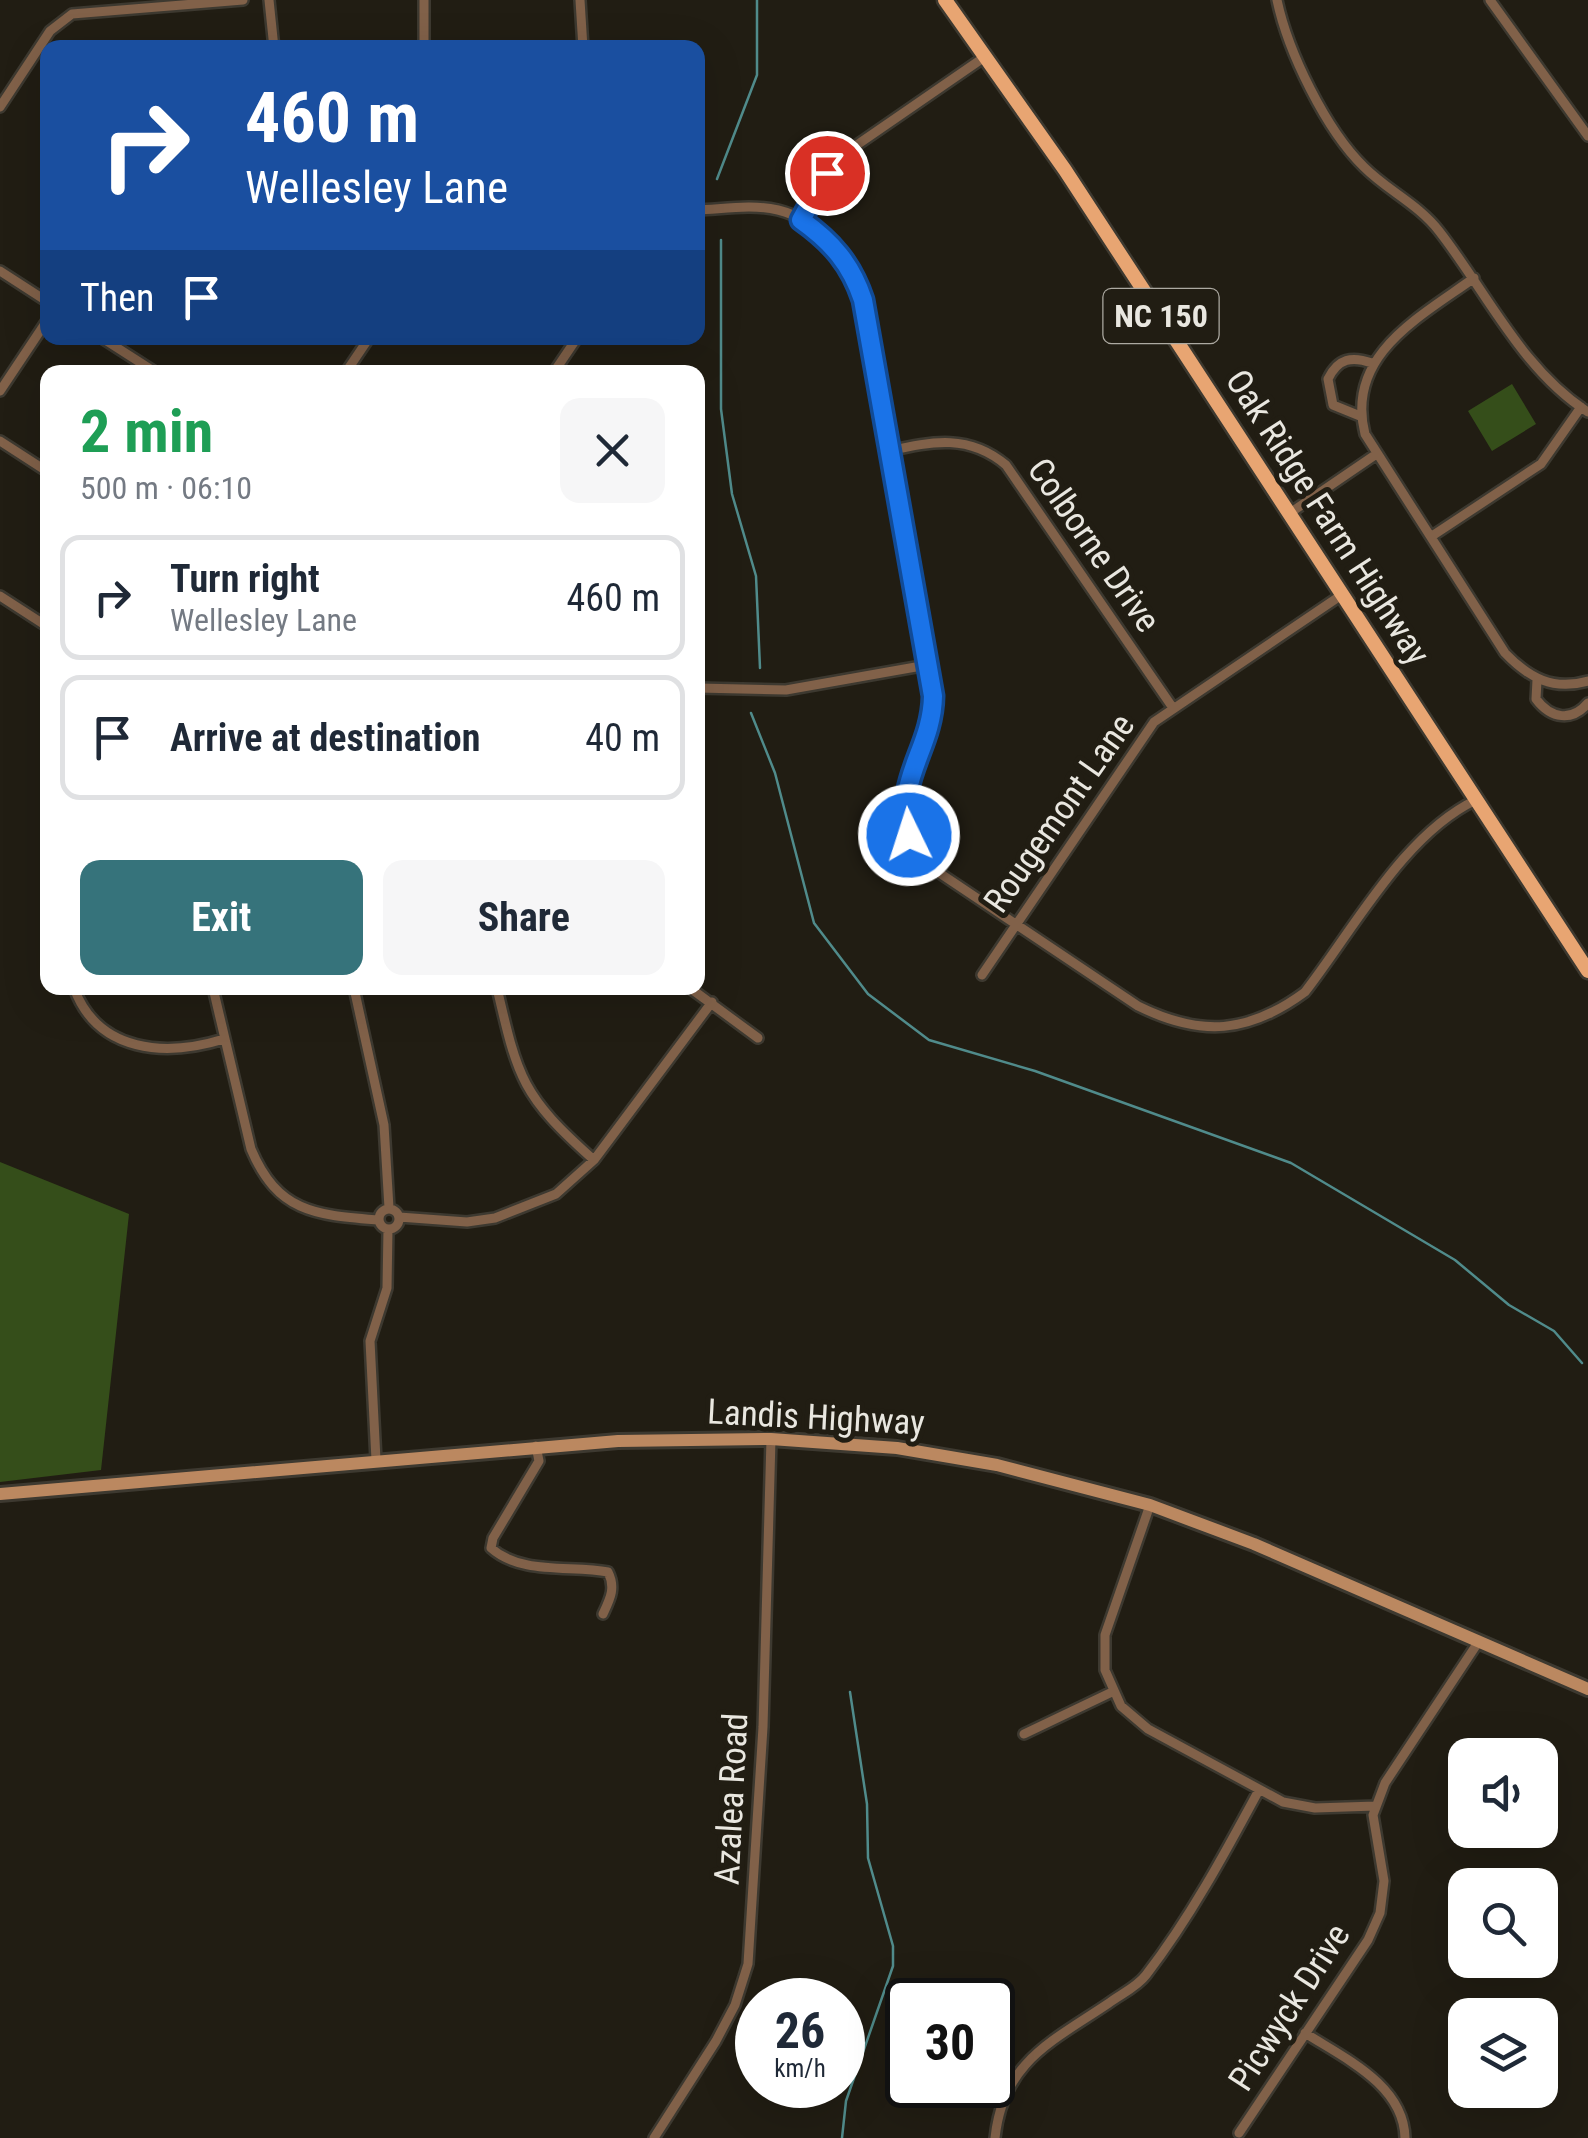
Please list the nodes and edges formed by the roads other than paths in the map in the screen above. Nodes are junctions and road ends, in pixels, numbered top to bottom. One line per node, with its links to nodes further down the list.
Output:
1 (243, 0): 8 (street)
2 (269, 0): 9 (street)
3 (424, 0): 10 (street)
4 (580, 0): 11 (street)
5 (945, 0): 13 (main road, Oak Ridge Farm Highway / NC 150)
6 (1277, 0): 19 (street)
7 (1490, 0): 15 (street)
8 (44, 40)
9 (273, 40)
10 (424, 40)
11 (582, 40)
12 (40, 45): 14 (street)
13 (986, 56): 17 (street); 32 (main road, Oak Ridge Farm Highway / NC 150)
14 (0, 107)
15 (1588, 136)
16 (705, 210): 17 (street)
17 (801, 220): 29 (street)
18 (0, 271): 20 (street)
19 (1474, 278): 23 (street); 26 (street)
20 (40, 297)
21 (40, 331): 25 (street)
22 (113, 345): 24 (street)
23 (1372, 364): 27 (street); 27 (street)
24 (144, 365)
25 (0, 391)
26 (1584, 409): 33 (street)
27 (1360, 416): 30 (street)
28 (0, 440): 31 (street)
29 (889, 451): 37 (street); 42 (street, Colborne Drive)
30 (1375, 455): 32 (street); 33 (street)
31 (40, 467)
32 (1290, 513): 34 (main road, Oak Ridge Farm Highway / NC 150)
33 (1432, 536): 38 (street)
34 (1343, 594): 42 (street, Rougemont Lane); 43 (main road, Oak Ridge Farm Highway / NC 150)
35 (0, 596): 36 (street)
36 (40, 622)
37 (928, 665): 40 (street); 44 (street)
38 (1537, 680): 39 (street); 41 (street)
39 (1588, 682)
40 (705, 688)
41 (1588, 702)
42 (1173, 708): 44 (street, Rougemont Lane)
43 (1476, 800): 44 (street); 45 (main road, Oak Ridge Farm Highway / NC 150)
44 (1016, 924): 46 (street, Rougemont Lane)
45 (1588, 970)
46 (982, 975)
47 (76, 995): 54 (street)
48 (215, 995): 54 (street)
49 (356, 995): 56 (street)
50 (499, 995): 55 (street)
51 (701, 995): 52 (street)
52 (712, 1002): 53 (street); 55 (street)
53 (758, 1038)
54 (224, 1039): 58 (street)
55 (594, 1160): 57 (street)
56 (389, 1208): 57 (street); 58 (street)
57 (399, 1217): 59 (street)
58 (378, 1220): 59 (street)
59 (388, 1229): 62 (street)
60 (772, 1439): 61 (main road, Landis Highway); 64 (main road, Landis Highway); 74 (street, Azalea Road)
61 (536, 1446): 62 (main road, Landis Highway); 65 (street)
62 (376, 1460): 63 (main road, Landis Highway)
63 (0, 1494)
64 (1150, 1505): 66 (main road, Landis Highway); 68 (street)
65 (603, 1614)
66 (1479, 1641): 67 (main road, Landis Highway); 71 (street)
67 (1587, 1688)
68 (1112, 1692): 69 (street); 70 (street)
69 (1024, 1734)
70 (1259, 1790): 71 (street); 75 (street)
71 (1376, 1806): 72 (street, Picwyck Drive)
72 (1305, 2033): 73 (street, Picwyck Drive); 76 (street)
73 (1239, 2133)
74 (654, 2138)
75 (995, 2138)
76 (1405, 2138)

